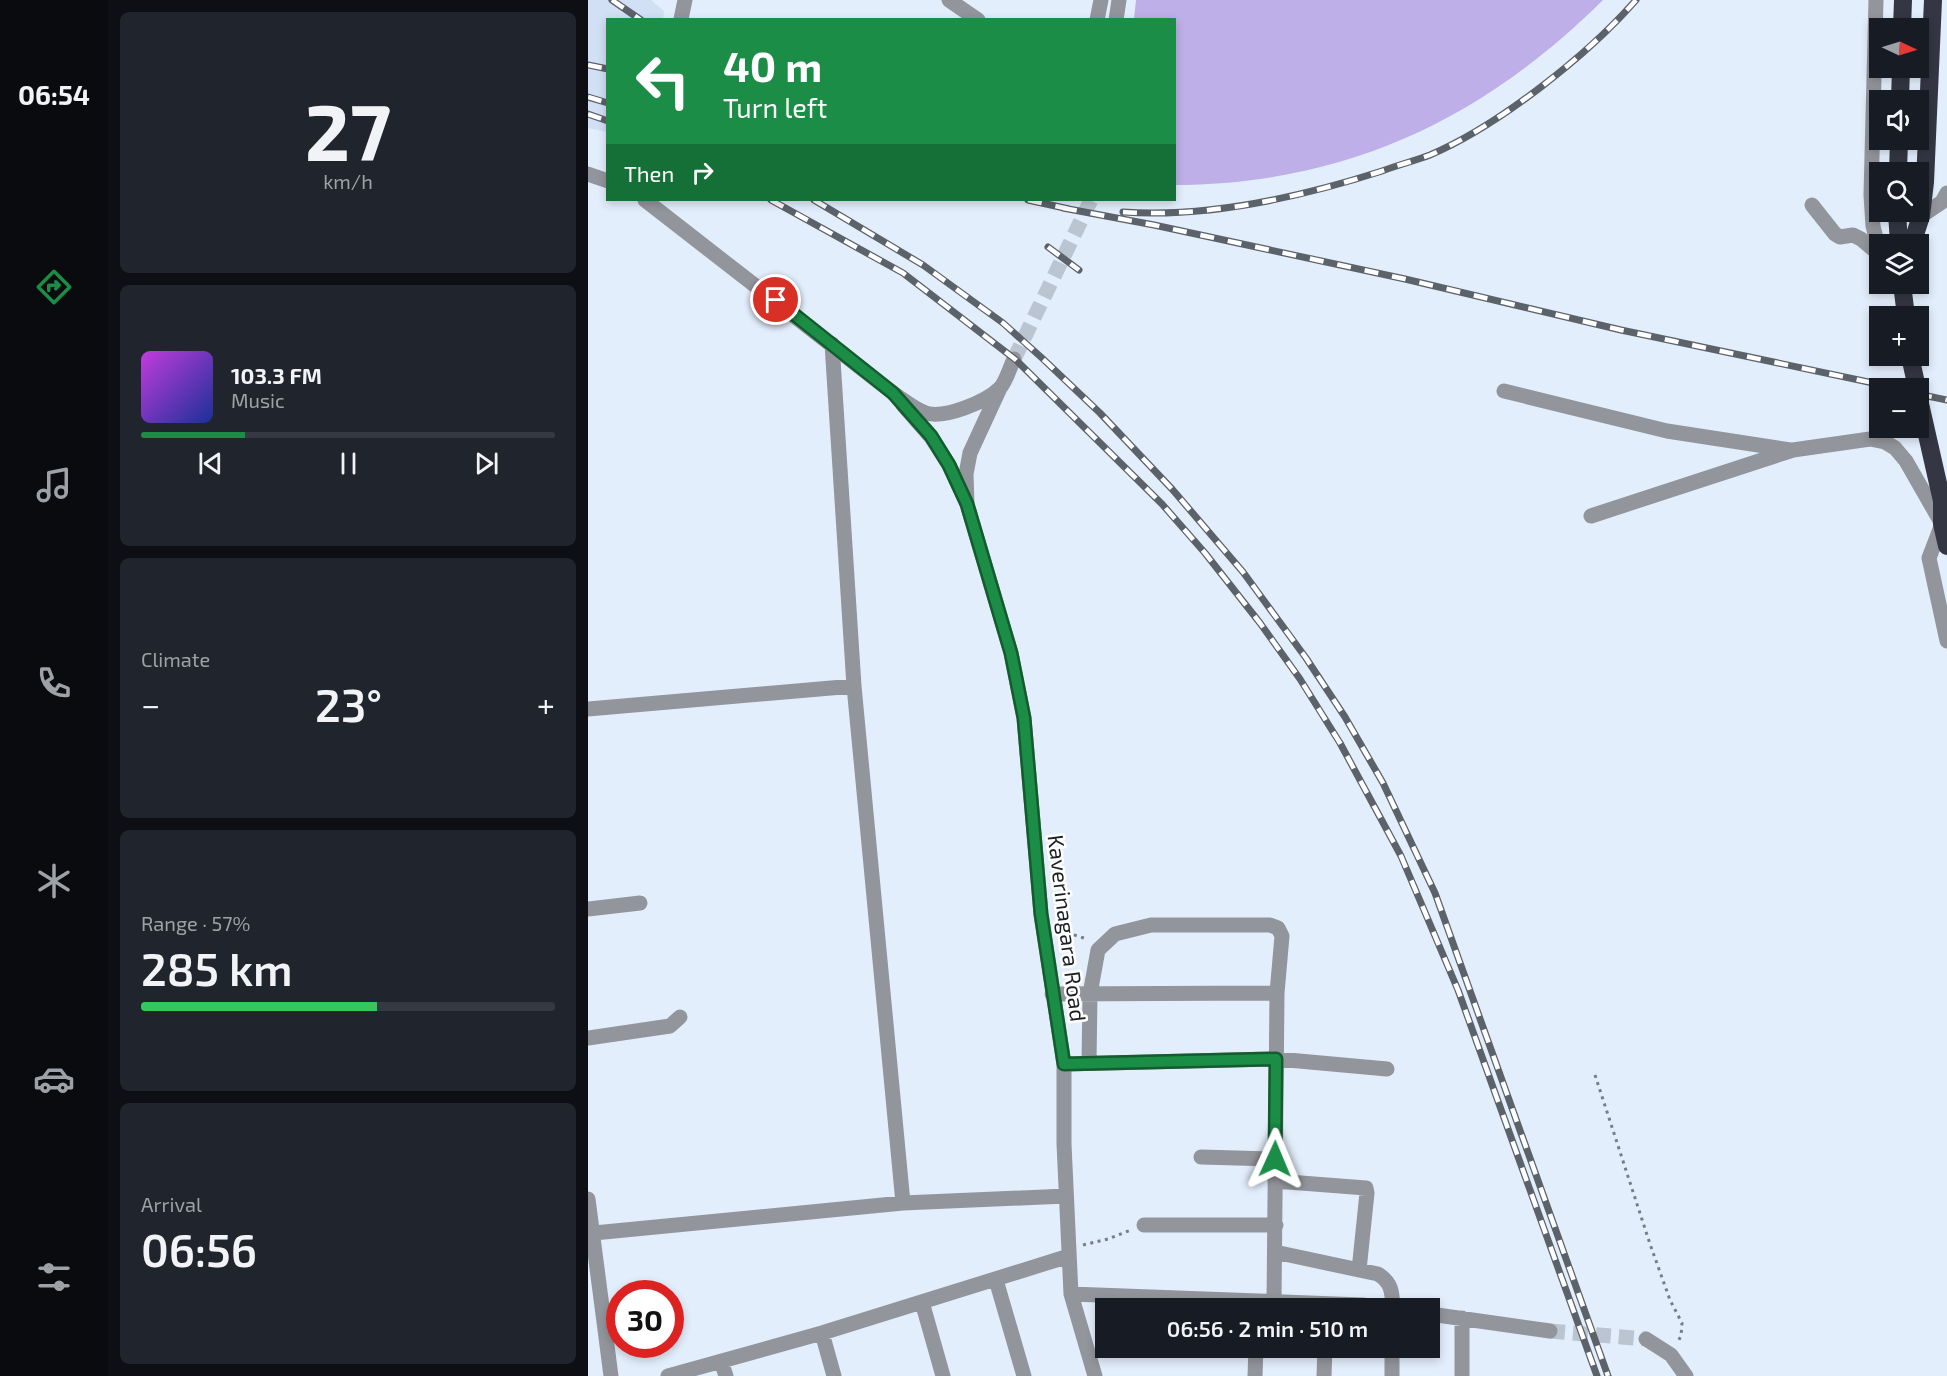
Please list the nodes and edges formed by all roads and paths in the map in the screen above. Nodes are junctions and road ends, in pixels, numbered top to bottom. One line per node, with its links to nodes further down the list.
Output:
1 (685, 0): 8 (street)
2 (950, 0): 9 (street)
3 (1101, 0): 10 (street)
4 (1119, 0): 11 (street)
5 (1876, 0): 20 (street)
6 (1903, 0): 12 (highway)
7 (1933, 0): 13 (highway)
8 (681, 18)
9 (975, 18)
10 (1097, 18)
11 (1116, 18)
12 (1902, 18)
13 (1926, 162)
14 (588, 174): 15 (street)
15 (606, 181)
16 (1947, 192): 19 (street)
17 (646, 201): 22 (street)
18 (1812, 205): 21 (street)
19 (1929, 211)
20 (1875, 234)
21 (1869, 246)
22 (832, 344): 26 (street); 34 (street)
23 (1014, 359): 24 (street, Kaverinagara Road)
24 (1000, 388): 26 (street); 29 (street, Kaverinagara Road)
25 (1504, 391): 28 (street)
26 (893, 393): 29 (street)
27 (1928, 438): 30 (highway)
28 (1793, 450): 30 (street); 31 (street)
29 (967, 504): 38 (street, Kaverinagara Road)
30 (1944, 511): 32 (highway); 33 (street)
31 (1591, 516)
32 (1947, 546)
33 (1947, 641)
34 (854, 686): 35 (street); 55 (street)
35 (588, 709)
36 (640, 903): 37 (street)
37 (588, 909)
38 (1045, 933): 39 (path); 41 (street, Kaverinagara Road)
39 (1104, 944): 40 (street); 42 (street)
40 (1277, 993): 42 (street); 45 (street)
41 (1052, 994): 42 (street); 47 (street, Kaverinagara Road)
42 (1090, 994): 46 (street)
43 (680, 1017): 44 (street)
44 (588, 1038)
45 (1276, 1059): 46 (street); 48 (street); 51 (street)
46 (1089, 1063): 47 (street)
47 (1064, 1064): 53 (street, Kaverinagara Road)
48 (1387, 1069)
49 (1595, 1075): 73 (path)
50 (1201, 1157): 51 (street)
51 (1275, 1159): 52 (street)
52 (1275, 1181): 57 (street); 61 (street)
53 (1066, 1196): 55 (street); 59 (street, Kaverinagara Road)
54 (588, 1199): 58 (street)
55 (903, 1203): 58 (street)
56 (1144, 1224): 57 (street); 59 (path)
57 (1276, 1225): 60 (street)
58 (594, 1233): 78 (street)
59 (1069, 1251): 62 (street); 63 (street, Kaverinagara Road)
60 (1275, 1252): 61 (street); 65 (street)
61 (1359, 1270): 66 (street)
62 (996, 1280): 67 (street); 82 (street)
63 (1071, 1294): 64 (street); 83 (street, Kaverinagara Road)
64 (1148, 1298)
65 (1265, 1298)
66 (1392, 1298)
67 (922, 1302): 71 (street); 81 (street)
68 (1440, 1315): 69 (street)
69 (1462, 1318): 70 (street); 87 (street)
70 (1550, 1331)
71 (822, 1333): 77 (street); 80 (street)
72 (1646, 1339): 73 (street)
73 (1671, 1355): 88 (street)
74 (1256, 1358): 84 (street)
75 (1325, 1358): 85 (street)
76 (1392, 1358): 86 (street)
77 (724, 1368): 79 (street)
78 (611, 1376)
79 (668, 1376)
80 (834, 1376)
81 (943, 1376)
82 (1024, 1376)
83 (1095, 1376)
84 (1255, 1376)
85 (1324, 1376)
86 (1392, 1376)
87 (1462, 1376)
88 (1686, 1376)

